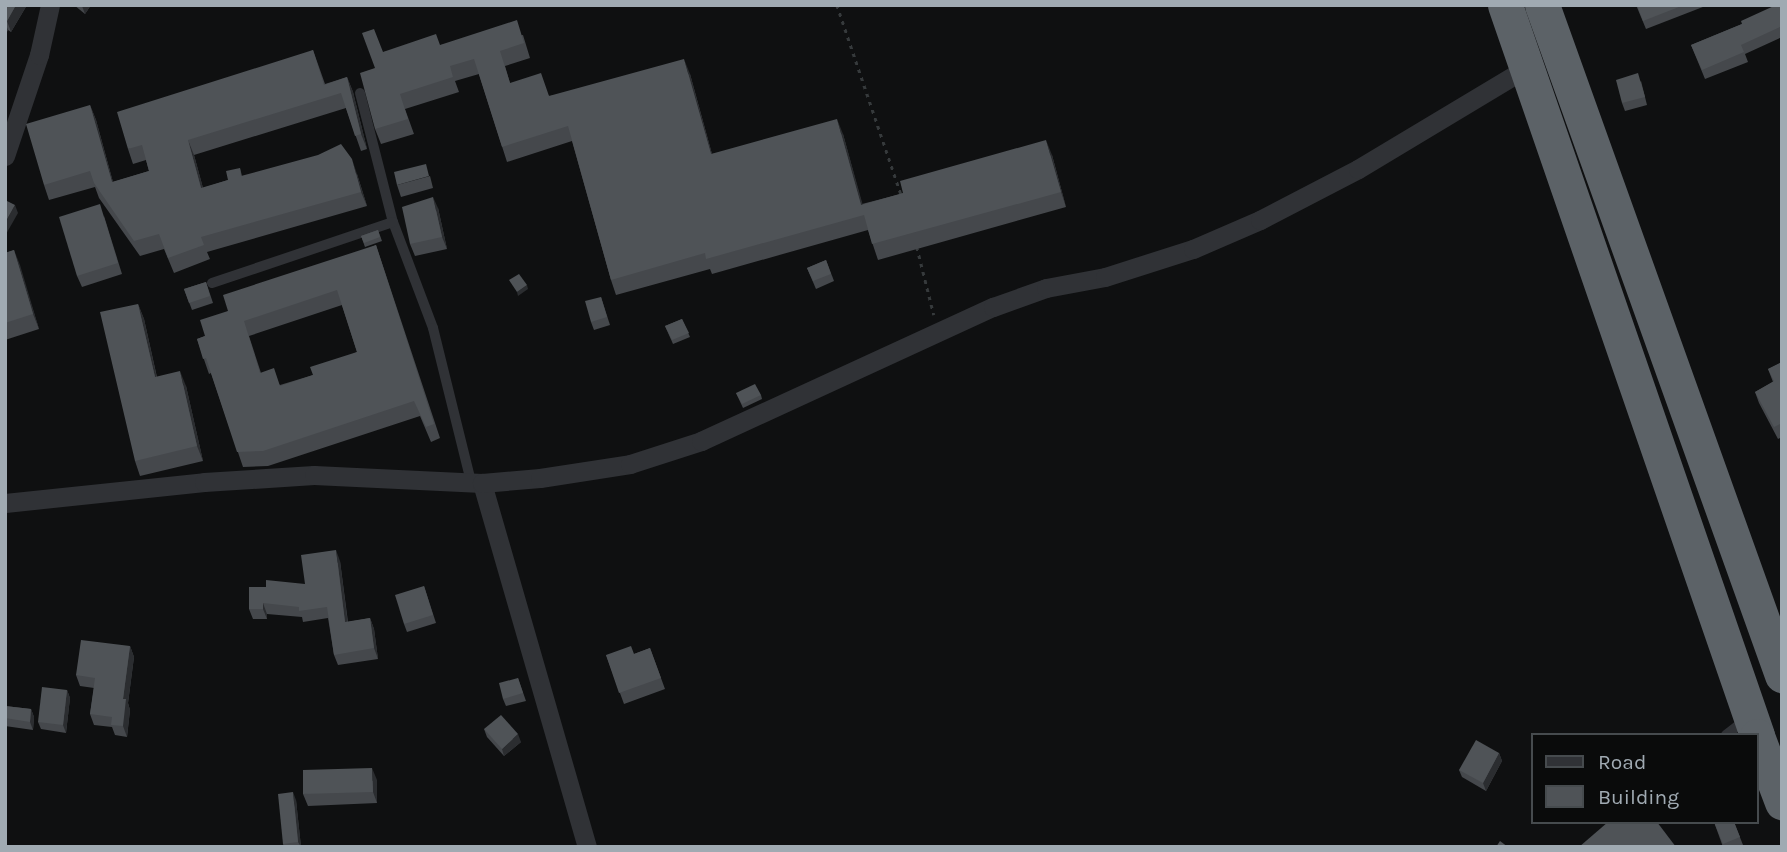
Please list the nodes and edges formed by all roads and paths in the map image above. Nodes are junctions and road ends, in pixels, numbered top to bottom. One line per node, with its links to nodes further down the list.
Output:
1 (50, 5): 7 (street)
2 (836, 5): 8 (path)
3 (1506, 5): 5 (highway)
4 (1542, 5): 15 (highway)
5 (1528, 67): 12 (street); 16 (highway)
6 (360, 93): 9 (lane)
7 (5, 156)
8 (902, 197)
9 (393, 222): 11 (lane); 13 (lane)
10 (915, 236): 12 (path)
11 (212, 283)
12 (938, 332): 13 (street)
13 (476, 482): 14 (street); 19 (street)
14 (5, 503)
15 (1782, 675)
16 (1748, 730)
17 (1759, 753): 18 (highway)
18 (1782, 802)
19 (587, 847)

